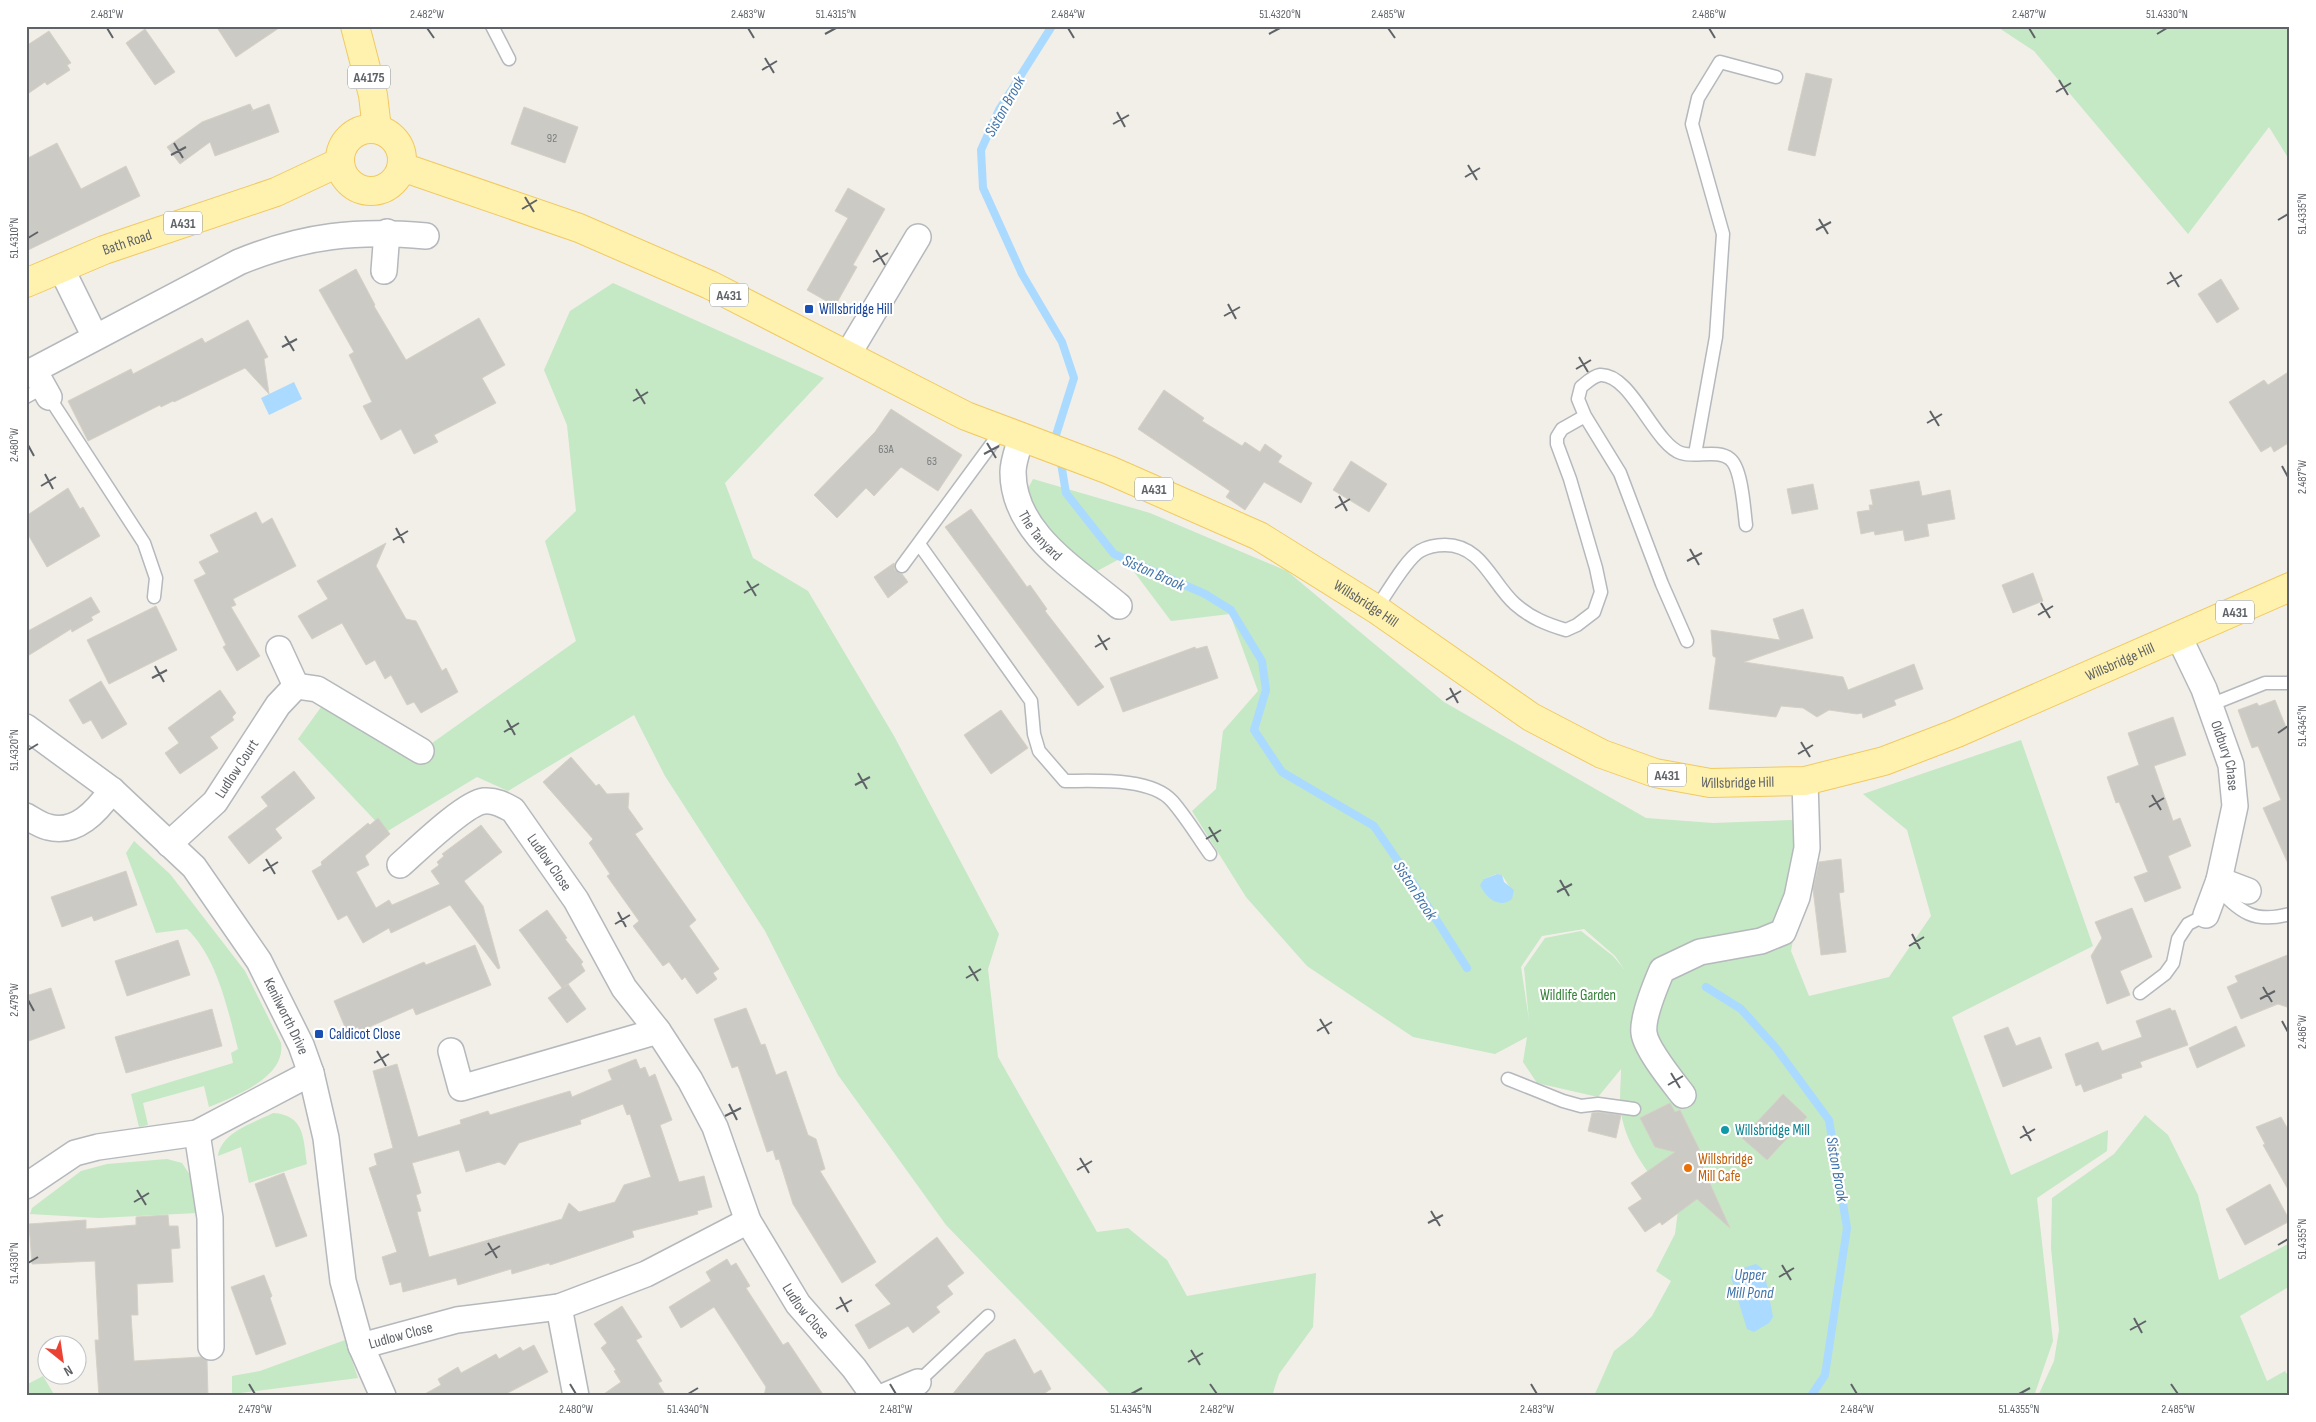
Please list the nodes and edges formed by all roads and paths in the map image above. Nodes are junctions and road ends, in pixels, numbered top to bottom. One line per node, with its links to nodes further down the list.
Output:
1 (355, 26): 5 (main road, A4175)
2 (492, 26): 3 (lane)
3 (509, 59)
4 (1776, 77): 19 (lane)
5 (377, 129): 6 (main road); 7 (main road)
6 (340, 162): 7 (main road); 11 (main road, Bath Road / A431)
7 (402, 167): 15 (main road, A431)
8 (387, 232): 9 (street); 12 (street); 14 (street)
9 (426, 236)
10 (918, 237): 15 (street)
11 (61, 268): 13 (main road, Bath Road / A431); 14 (street)
12 (384, 271)
13 (26, 283)
14 (95, 337): 16 (street)
15 (847, 356): 18 (main road, A431)
16 (40, 394): 24 (lane)
17 (1585, 416): 19 (lane); 26 (lane); 28 (lane)
18 (1023, 438): 21 (lane); 25 (street, The Tanyard); 26 (main road, Willsbridge Hill / A431)
19 (1695, 454): 20 (lane)
20 (1746, 525)
21 (919, 544): 22 (lane); 40 (lane)
22 (902, 566)
23 (2290, 587): 27 (main road, Willsbridge Hill / A431)
24 (154, 597)
25 (1120, 606)
26 (1376, 609): 36 (main road, Willsbridge Hill / A431)
27 (2179, 637): 33 (street, Oldbury Chase); 36 (main road, Willsbridge Hill / A431)
28 (1687, 641)
29 (279, 649): 31 (street)
30 (2287, 683): 32 (lane); 33 (lane)
31 (296, 686): 35 (street); 39 (street, Ludlow Court)
32 (2290, 696)
33 (2210, 705): 42 (street, Oldbury Chase)
34 (26, 727): 37 (street, Kenilworth Drive)
35 (421, 751)
36 (1805, 781): 51 (street)
37 (112, 790): 38 (street); 39 (street, Kenilworth Drive)
38 (26, 816)
39 (169, 844): 49 (street, Kenilworth Drive)
40 (1210, 854)
41 (400, 865): 47 (street, Ludlow Close)
42 (2217, 884): 43 (street); 44 (lane); 45 (street, Oldbury Chase)
43 (2248, 891)
44 (2290, 914)
45 (2206, 915): 46 (lane)
46 (2140, 993)
47 (658, 1031): 48 (street); 55 (street, Ludlow Close)
48 (451, 1050)
49 (311, 1073): 53 (street); 58 (street, Kenilworth Drive)
50 (1508, 1079): 52 (lane)
51 (1683, 1095)
52 (1634, 1109)
53 (197, 1133): 54 (street); 59 (street)
54 (26, 1186)
55 (748, 1221): 56 (street, Ludlow Close); 63 (street, Ludlow Close)
56 (559, 1307): 58 (street, Ludlow Close); 62 (street)
57 (988, 1316): 60 (lane)
58 (361, 1346): 61 (street, Kenilworth Drive)
59 (211, 1347)
60 (918, 1382): 64 (street)
61 (383, 1396)
62 (576, 1396)
63 (874, 1396)
64 (885, 1396)

